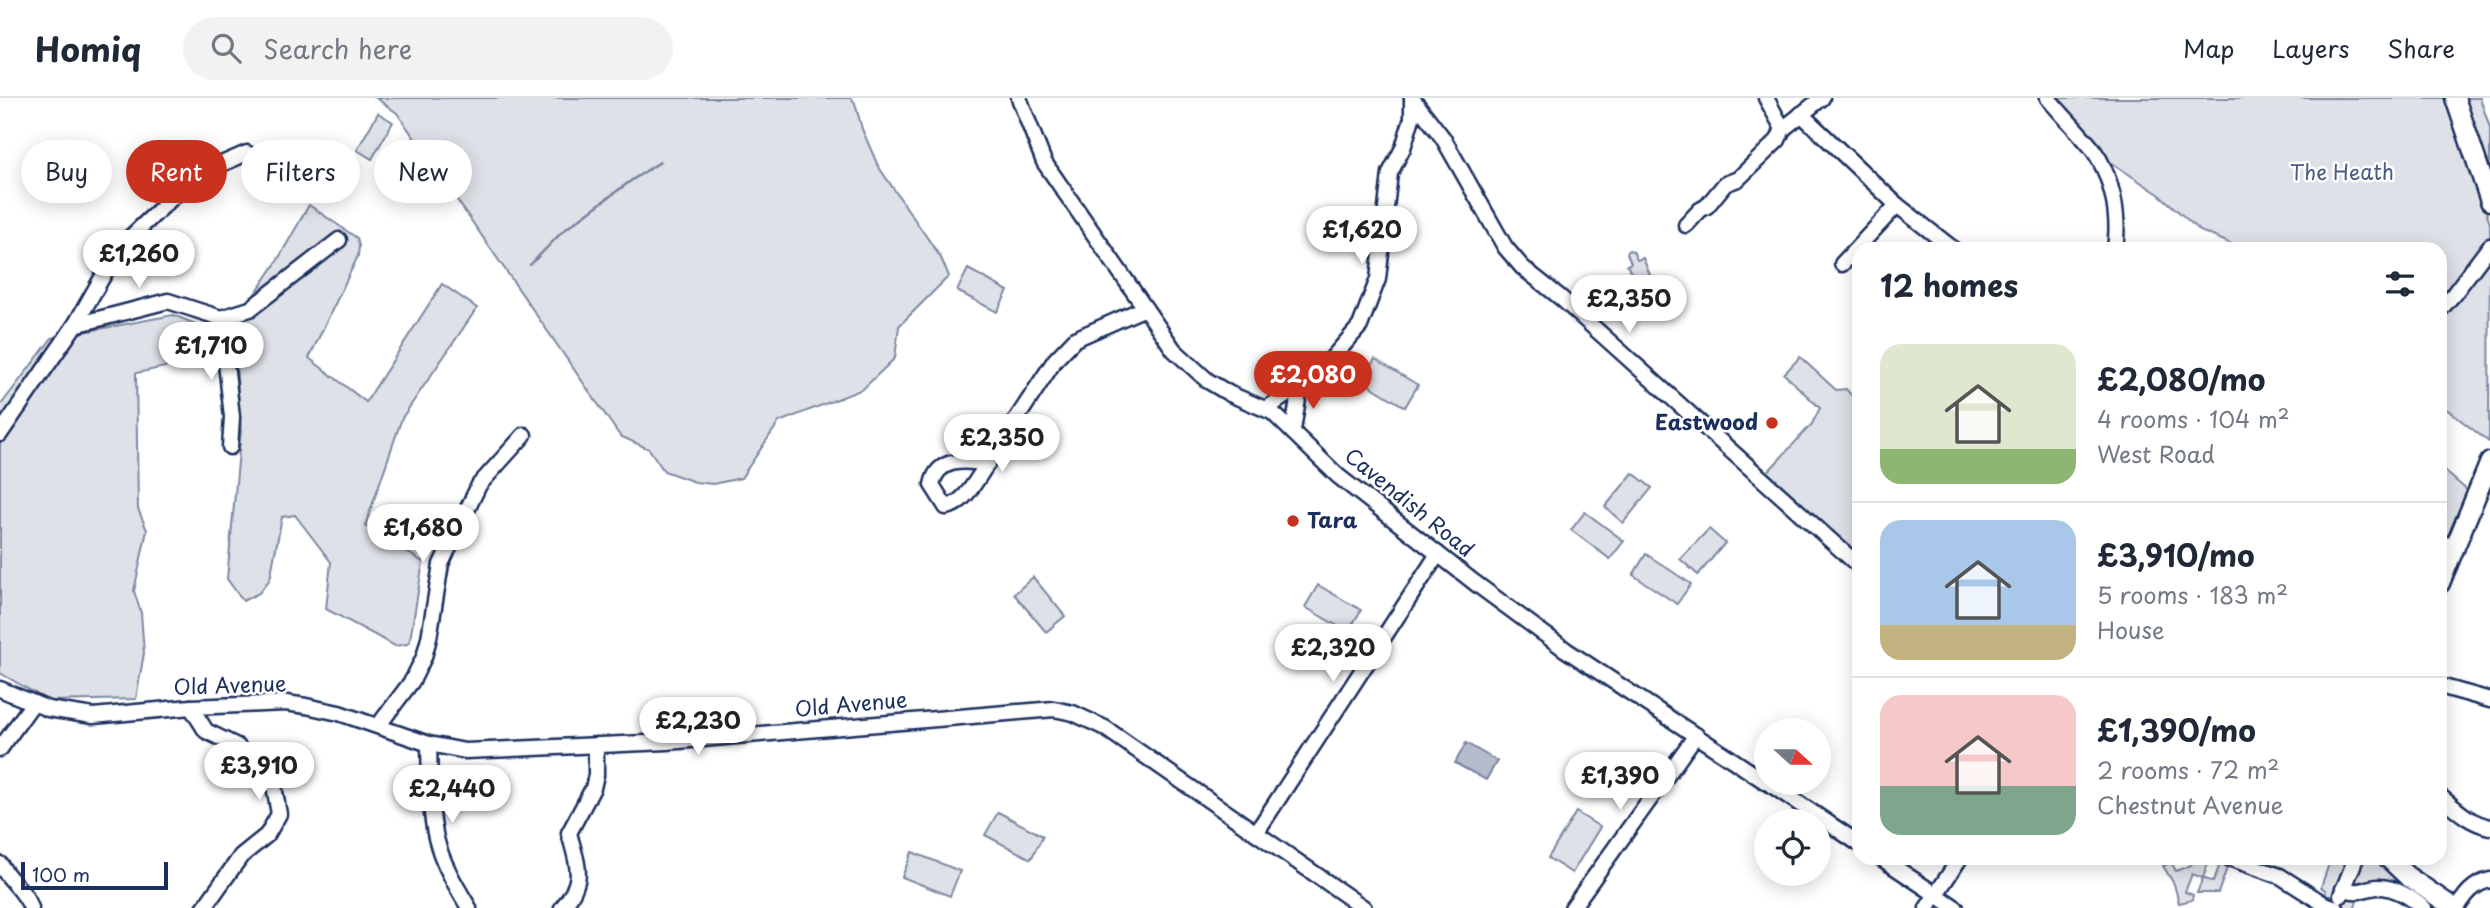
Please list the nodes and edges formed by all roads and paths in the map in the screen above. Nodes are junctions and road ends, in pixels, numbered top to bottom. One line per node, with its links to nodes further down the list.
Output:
1 (1019, 98): 21 (street, Cavendish Road)
2 (1412, 98): 24 (street); 34 (street)
3 (1766, 98): 8 (street)
4 (1822, 98): 7 (street)
5 (2048, 98): 16 (street)
6 (2455, 98): 10 (main road)
7 (1801, 114): 8 (street); 11 (street)
8 (1783, 129): 12 (street)
9 (241, 156): 23 (street)
10 (2490, 201)
11 (1897, 205): 14 (street); 15 (street)
12 (1686, 225)
13 (339, 240): 22 (street)
14 (1863, 242)
15 (1944, 242)
16 (2115, 242)
17 (2490, 246): 20 (street)
18 (1852, 253): 19 (street)
19 (1842, 264)
20 (2447, 302)
21 (1145, 308): 25 (street, Cavendish Road); 31 (street)
22 (221, 318): 23 (street); 29 (street)
23 (75, 325): 27 (street)
24 (1300, 387): 25 (street); 26 (street)
25 (1266, 409): 26 (street, Cavendish Road)
26 (1293, 430): 33 (street, Cavendish Road)
27 (0, 434)
28 (524, 435): 40 (street)
29 (230, 447)
30 (2490, 462): 32 (main road)
31 (987, 464)
32 (2447, 545)
33 (1438, 554): 41 (street, Cavendish Road); 49 (street)
34 (1852, 560)
35 (2447, 688): 37 (street)
36 (0, 689): 38 (street, Old Avenue)
37 (2490, 700)
38 (33, 703): 39 (street, Old Avenue); 44 (street)
39 (191, 707): 40 (street, Old Avenue); 62 (street)
40 (378, 726): 42 (street, Old Avenue)
41 (1696, 735): 45 (street, Cavendish Road); 66 (street)
42 (429, 744): 43 (street, Old Avenue); 63 (street)
43 (596, 745): 49 (street, Old Avenue); 64 (street)
44 (0, 750)
45 (1754, 774)
46 (1786, 795): 50 (street, Cavendish Road)
47 (2447, 802): 48 (street)
48 (2490, 827)
49 (1256, 833): 65 (street, Old Avenue)
50 (1852, 839)
51 (0, 864): 61 (street)
52 (1892, 865): 59 (street)
53 (1955, 865): 59 (street)
54 (2249, 865): 69 (street)
55 (2354, 865): 58 (street)
56 (2395, 865): 60 (main road)
57 (2490, 880): 60 (street)
58 (2343, 888): 69 (street); 70 (street)
59 (1936, 894): 67 (street); 68 (street)
60 (2449, 906)
61 (31, 908)
62 (204, 908)
63 (469, 908)
64 (562, 908)
65 (1364, 908)
66 (1572, 908)
67 (1927, 908)
68 (1956, 908)
69 (2336, 908)
70 (2424, 908)

